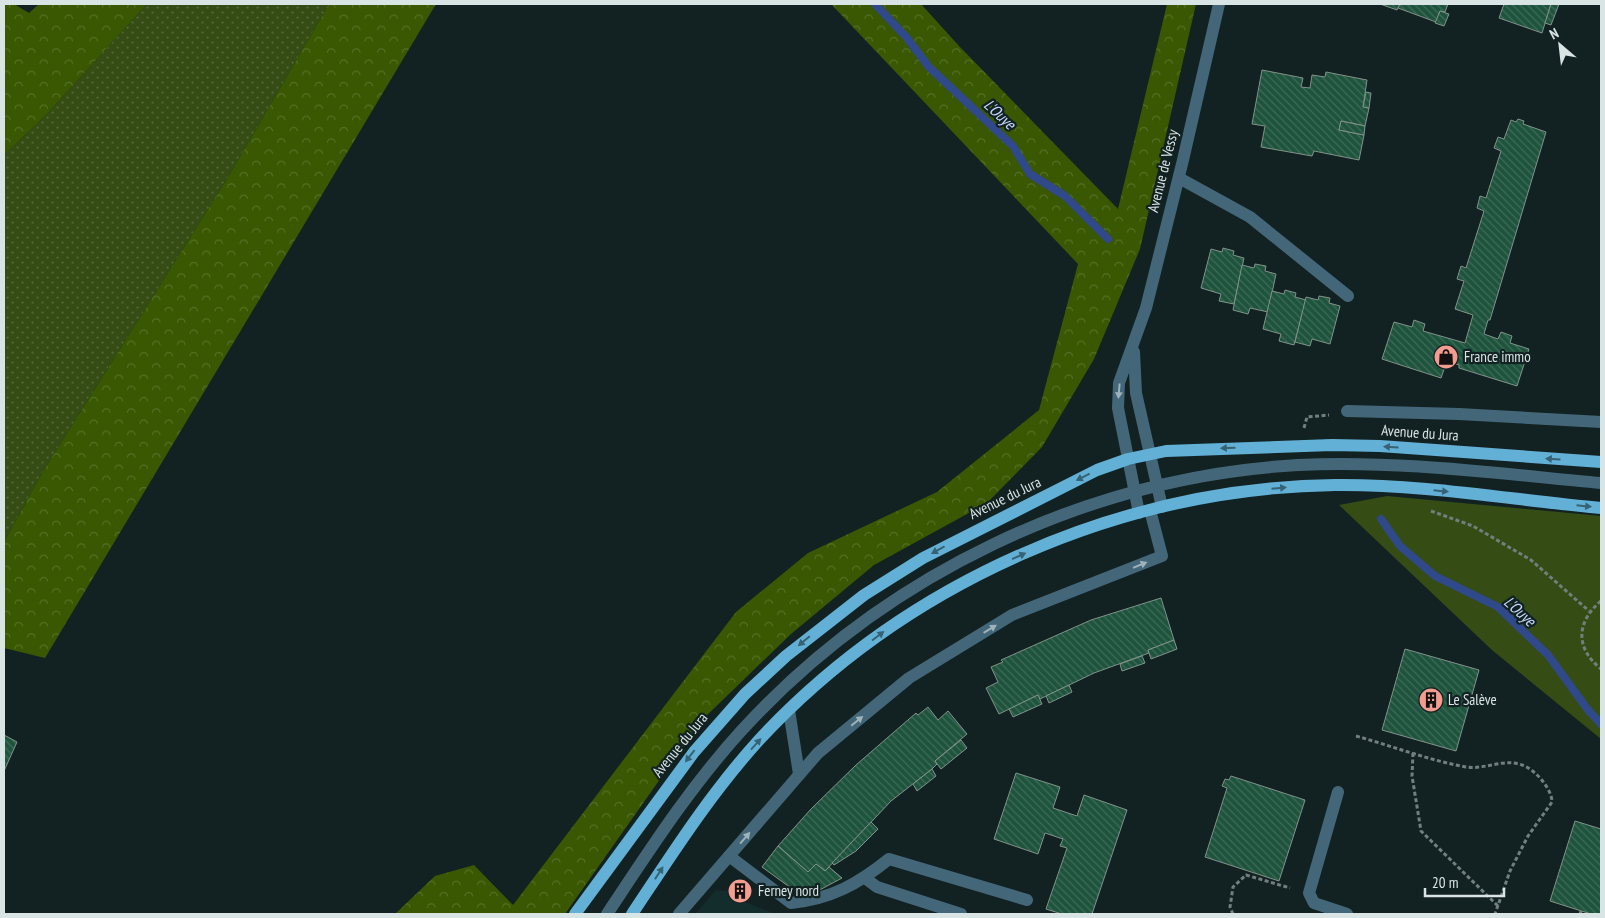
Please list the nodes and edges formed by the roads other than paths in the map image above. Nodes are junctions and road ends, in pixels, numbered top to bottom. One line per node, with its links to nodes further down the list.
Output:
1 (1219, 4): 2 (street, Avenue de Vessy)
2 (1179, 178): 3 (street); 4 (street, Avenue de Vessy)
3 (1348, 296)
4 (1135, 345): 7 (street, Avenue de Vessy); 8 (street, Avenue de Vessy, one-way to 8)
5 (1347, 411): 6 (street, Avenue du Jura)
6 (1601, 422)
7 (1149, 454): 8 (main road, Avenue du Jura); 9 (main road, Avenue du Jura, one-way to 7); 11 (street, Avenue de Vessy)
8 (1128, 459): 12 (street, Avenue de Vessy); 21 (main road, Avenue du Jura, one-way to 21)
9 (1601, 462)
10 (1601, 483): 11 (street)
11 (1157, 486): 12 (street); 14 (street, Avenue de Vessy)
12 (1135, 492): 14 (street, Avenue de Vessy); 22 (street)
13 (1601, 508): 14 (main road, one-way to 13)
14 (1150, 510): 15 (main road, one-way to 14); 16 (street, one-way to 14)
15 (789, 710): 16 (street); 23 (main road, one-way to 15)
16 (799, 774): 18 (street, one-way to 16)
17 (1338, 792): 26 (street)
18 (729, 856): 19 (street); 24 (street)
19 (865, 878): 20 (street); 25 (street)
20 (1027, 900)
21 (575, 914)
22 (607, 914)
23 (632, 914)
24 (679, 914)
25 (961, 914)
26 (1347, 914)

